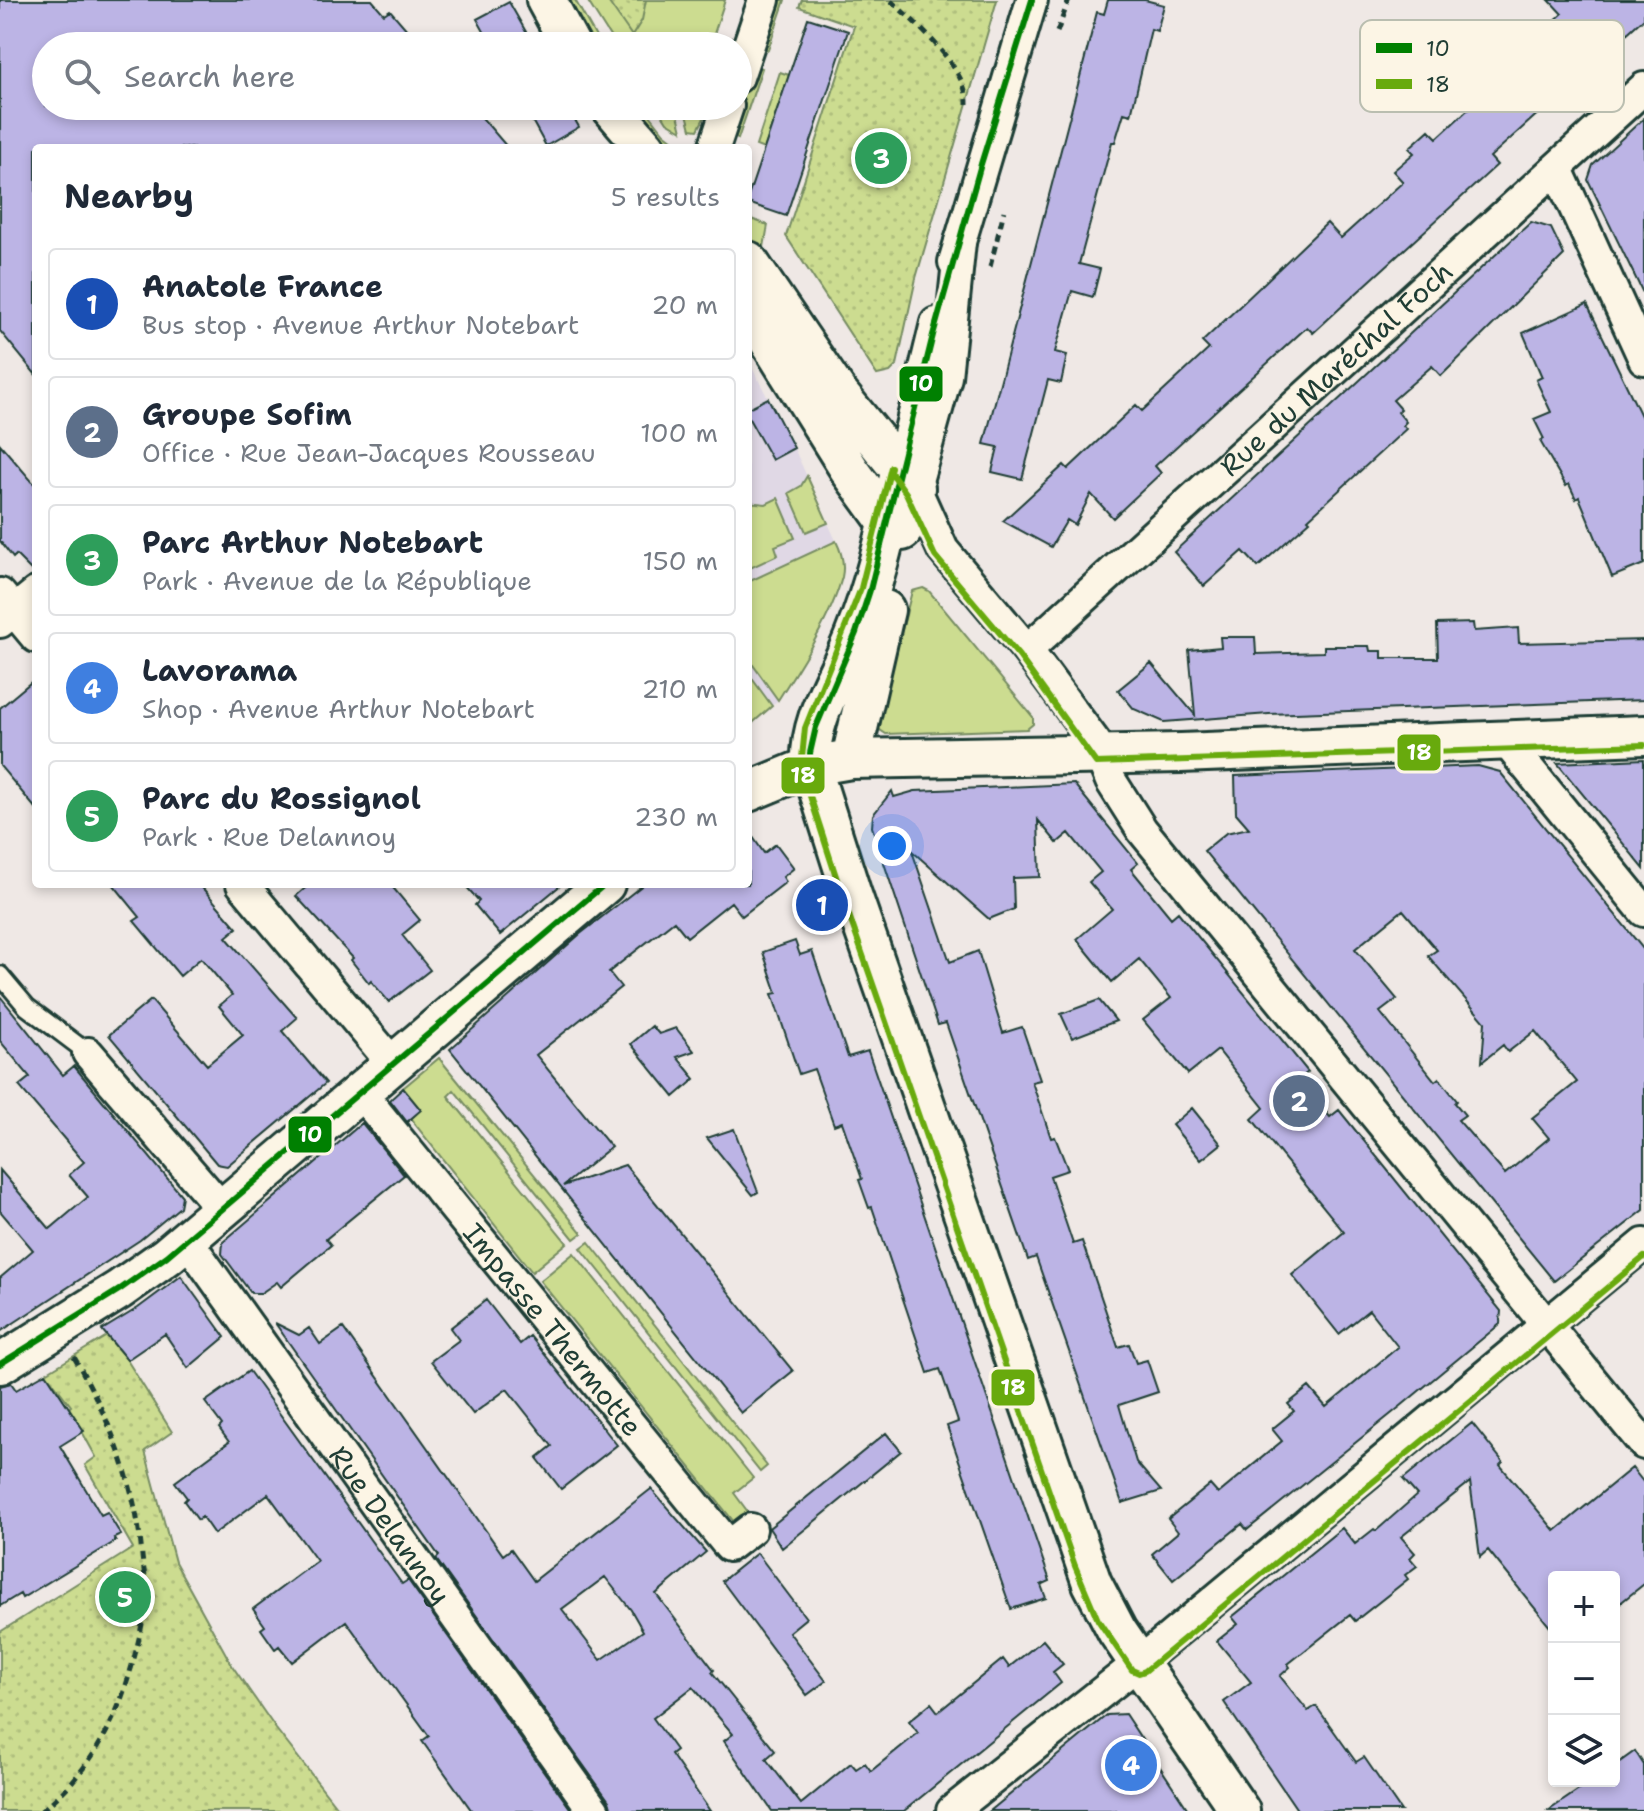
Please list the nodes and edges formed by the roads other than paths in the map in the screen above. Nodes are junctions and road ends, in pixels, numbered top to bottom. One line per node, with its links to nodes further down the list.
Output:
1 (546, 0): 4 (street)
2 (764, 0): 5 (street)
3 (1032, 0): 17 (street)
4 (563, 32)
5 (752, 36)
6 (1644, 88): 7 (street, Rue du Maréchal Foch)
7 (1624, 107)
8 (1618, 112): 13 (street, Rue du Maréchal Foch)
9 (622, 120): 11 (street)
10 (723, 120): 12 (street)
11 (643, 144)
12 (715, 144)
13 (1557, 169): 16 (street); 22 (street, Rue du Maréchal Foch)
14 (752, 267): 17 (street)
15 (752, 313): 18 (street)
16 (1644, 359)
17 (908, 478): 18 (street); 19 (street)
18 (896, 527): 19 (street); 26 (street); 27 (street)
19 (943, 550): 22 (street)
20 (13, 605): 21 (street)
21 (32, 631)
22 (1027, 650): 25 (street)
23 (1644, 735): 24 (street)
24 (1506, 741): 25 (street); 31 (street)
25 (1100, 754): 26 (street); 39 (street)
26 (851, 759): 27 (street)
27 (811, 766): 28 (street); 43 (street)
28 (752, 790)
29 (245, 888): 34 (street)
30 (600, 888): 34 (street)
31 (1644, 911)
32 (0, 975): 33 (lane)
33 (88, 1053): 36 (street)
34 (393, 1064): 35 (street)
35 (360, 1092): 36 (street); 42 (street, Impasse Thermotte)
36 (223, 1210): 37 (street)
37 (187, 1240): 40 (street); 44 (street, Rue Delannoy)
38 (1644, 1244): 39 (street)
39 (1546, 1325): 41 (street); 43 (street)
40 (0, 1364)
41 (1644, 1444)
42 (751, 1529)
43 (1139, 1663): 45 (street); 46 (street)
44 (594, 1811)
45 (952, 1811)
46 (1240, 1811)

